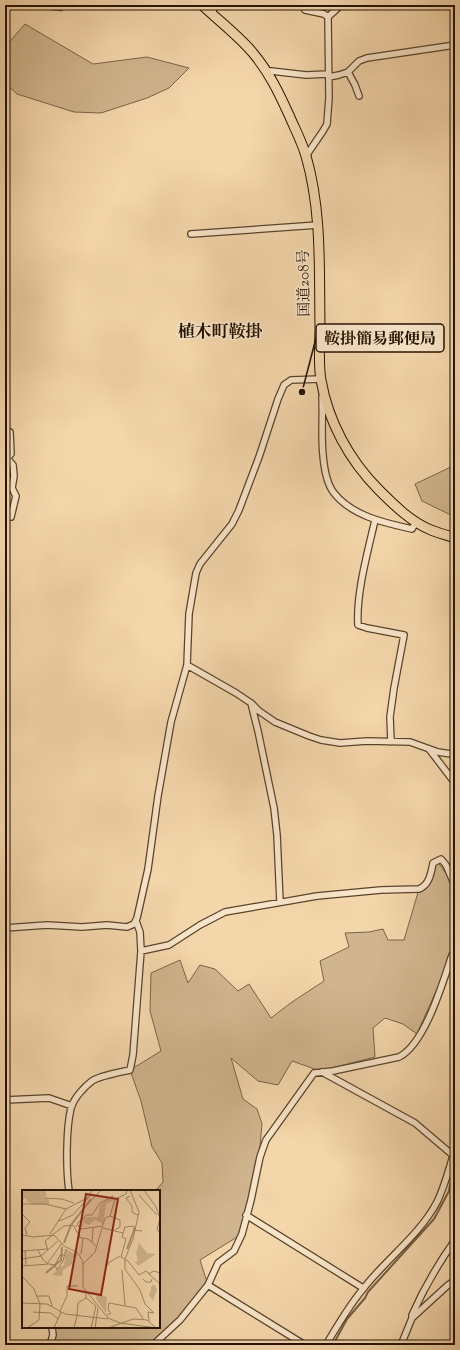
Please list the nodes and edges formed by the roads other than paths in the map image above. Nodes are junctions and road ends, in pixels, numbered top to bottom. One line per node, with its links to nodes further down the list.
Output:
1 (202, 5): 5 (highway, 国道208号)
2 (214, 5): 5 (street)
3 (302, 5): 6 (street)
4 (341, 5): 6 (street)
5 (212, 15): 8 (highway, 国道208号)
6 (328, 18): 10 (street)
7 (455, 45): 9 (street)
8 (268, 72): 10 (street); 12 (highway, 国道208号)
9 (348, 72): 10 (street); 11 (street)
10 (329, 76): 12 (street)
11 (359, 96)
12 (306, 156): 13 (highway, 国道208号)
13 (318, 224): 14 (street); 15 (highway, 国道208号)
14 (192, 234)
15 (321, 378): 19 (street); 20 (highway, 国道208号); 22 (street)
16 (5, 430): 17 (street)
17 (6, 459): 18 (street)
18 (11, 517)
19 (375, 520): 20 (street); 24 (street)
20 (416, 522): 21 (highway, 国道208号)
21 (455, 538)
22 (187, 665): 23 (street); 30 (street)
23 (251, 703): 24 (street); 29 (street)
24 (391, 742): 25 (street)
25 (429, 748): 26 (street); 27 (street)
26 (455, 753)
27 (455, 783)
28 (455, 886): 29 (street)
29 (280, 902): 32 (street)
30 (136, 921): 31 (street); 32 (street)
31 (5, 928)
32 (140, 951): 36 (street)
33 (455, 956): 34 (street)
34 (320, 1071): 37 (street); 39 (street)
35 (5, 1100): 36 (street)
36 (72, 1106): 38 (street)
37 (454, 1156): 43 (street)
38 (70, 1190)
39 (246, 1215): 42 (street); 43 (street)
40 (455, 1240): 44 (street)
41 (455, 1280): 44 (street)
42 (208, 1285): 47 (street); 48 (street)
43 (363, 1288): 49 (street)
44 (412, 1318): 50 (street)
45 (52, 1328): 46 (street)
46 (50, 1345)
47 (153, 1345)
48 (305, 1345)
49 (326, 1345)
50 (401, 1345)

